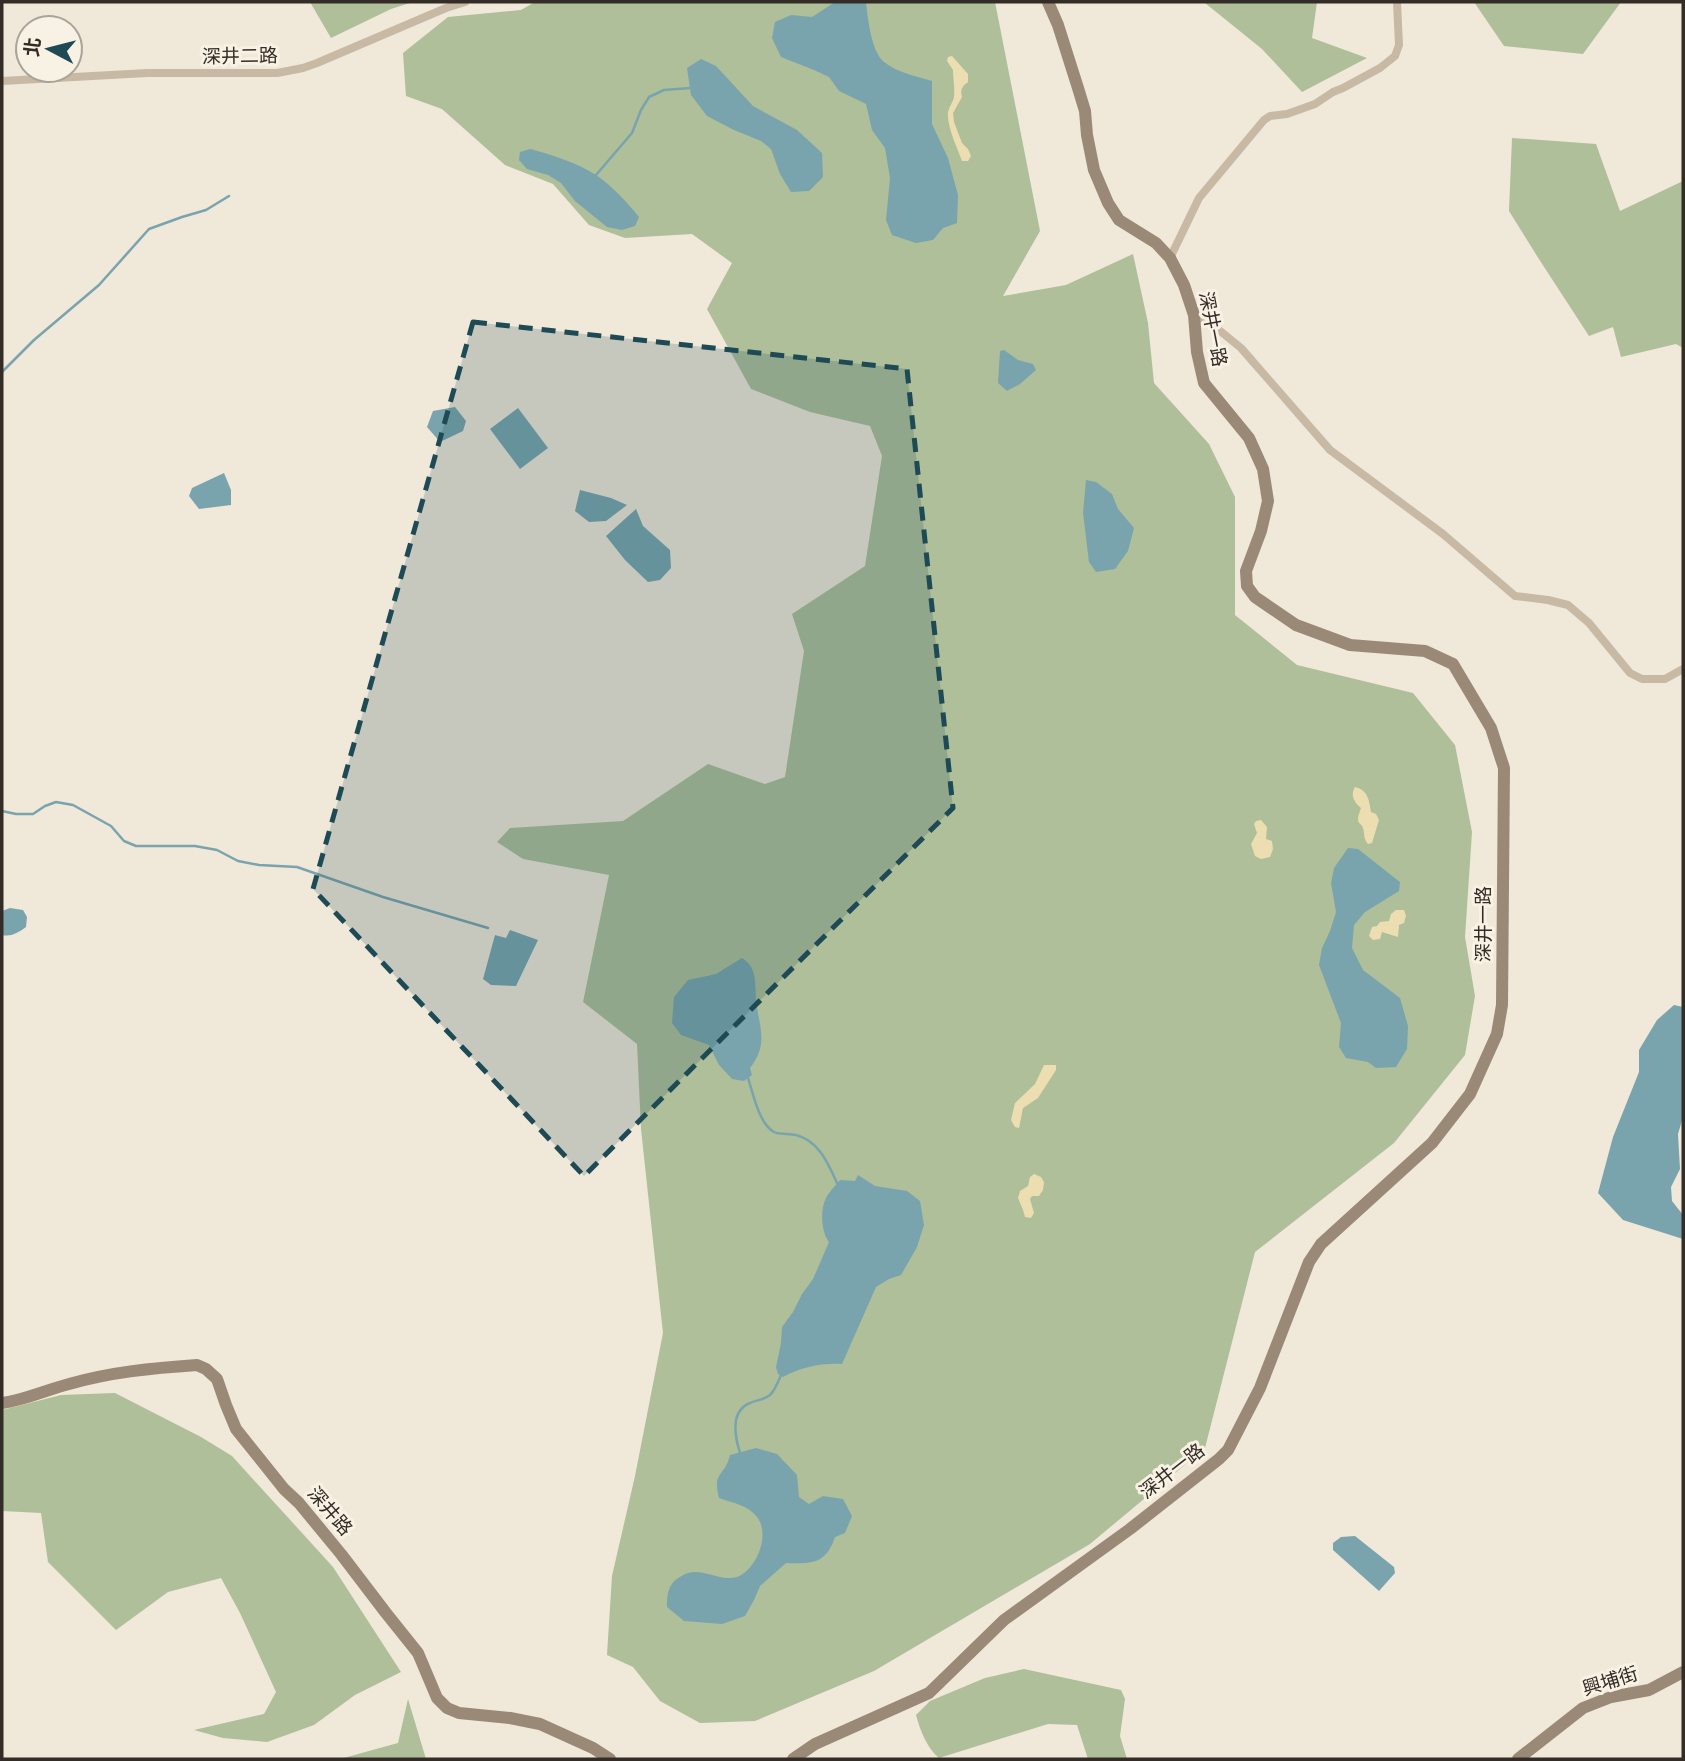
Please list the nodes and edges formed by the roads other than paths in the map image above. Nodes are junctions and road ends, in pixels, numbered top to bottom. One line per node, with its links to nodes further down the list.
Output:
1 (465, 2): 4 (street, 深井二路)
2 (1048, 2): 5 (street, 深井一路)
3 (1397, 2): 5 (street)
4 (2, 81)
5 (1170, 258): 6 (street, 深井一路)
6 (1194, 315): 7 (street); 11 (street, 深井一路)
7 (1683, 669)
8 (2, 1403): 10 (street, 深井路)
9 (1683, 1672): 12 (street, 興埔街)
10 (610, 1759)
11 (793, 1759)
12 (1518, 1759)

